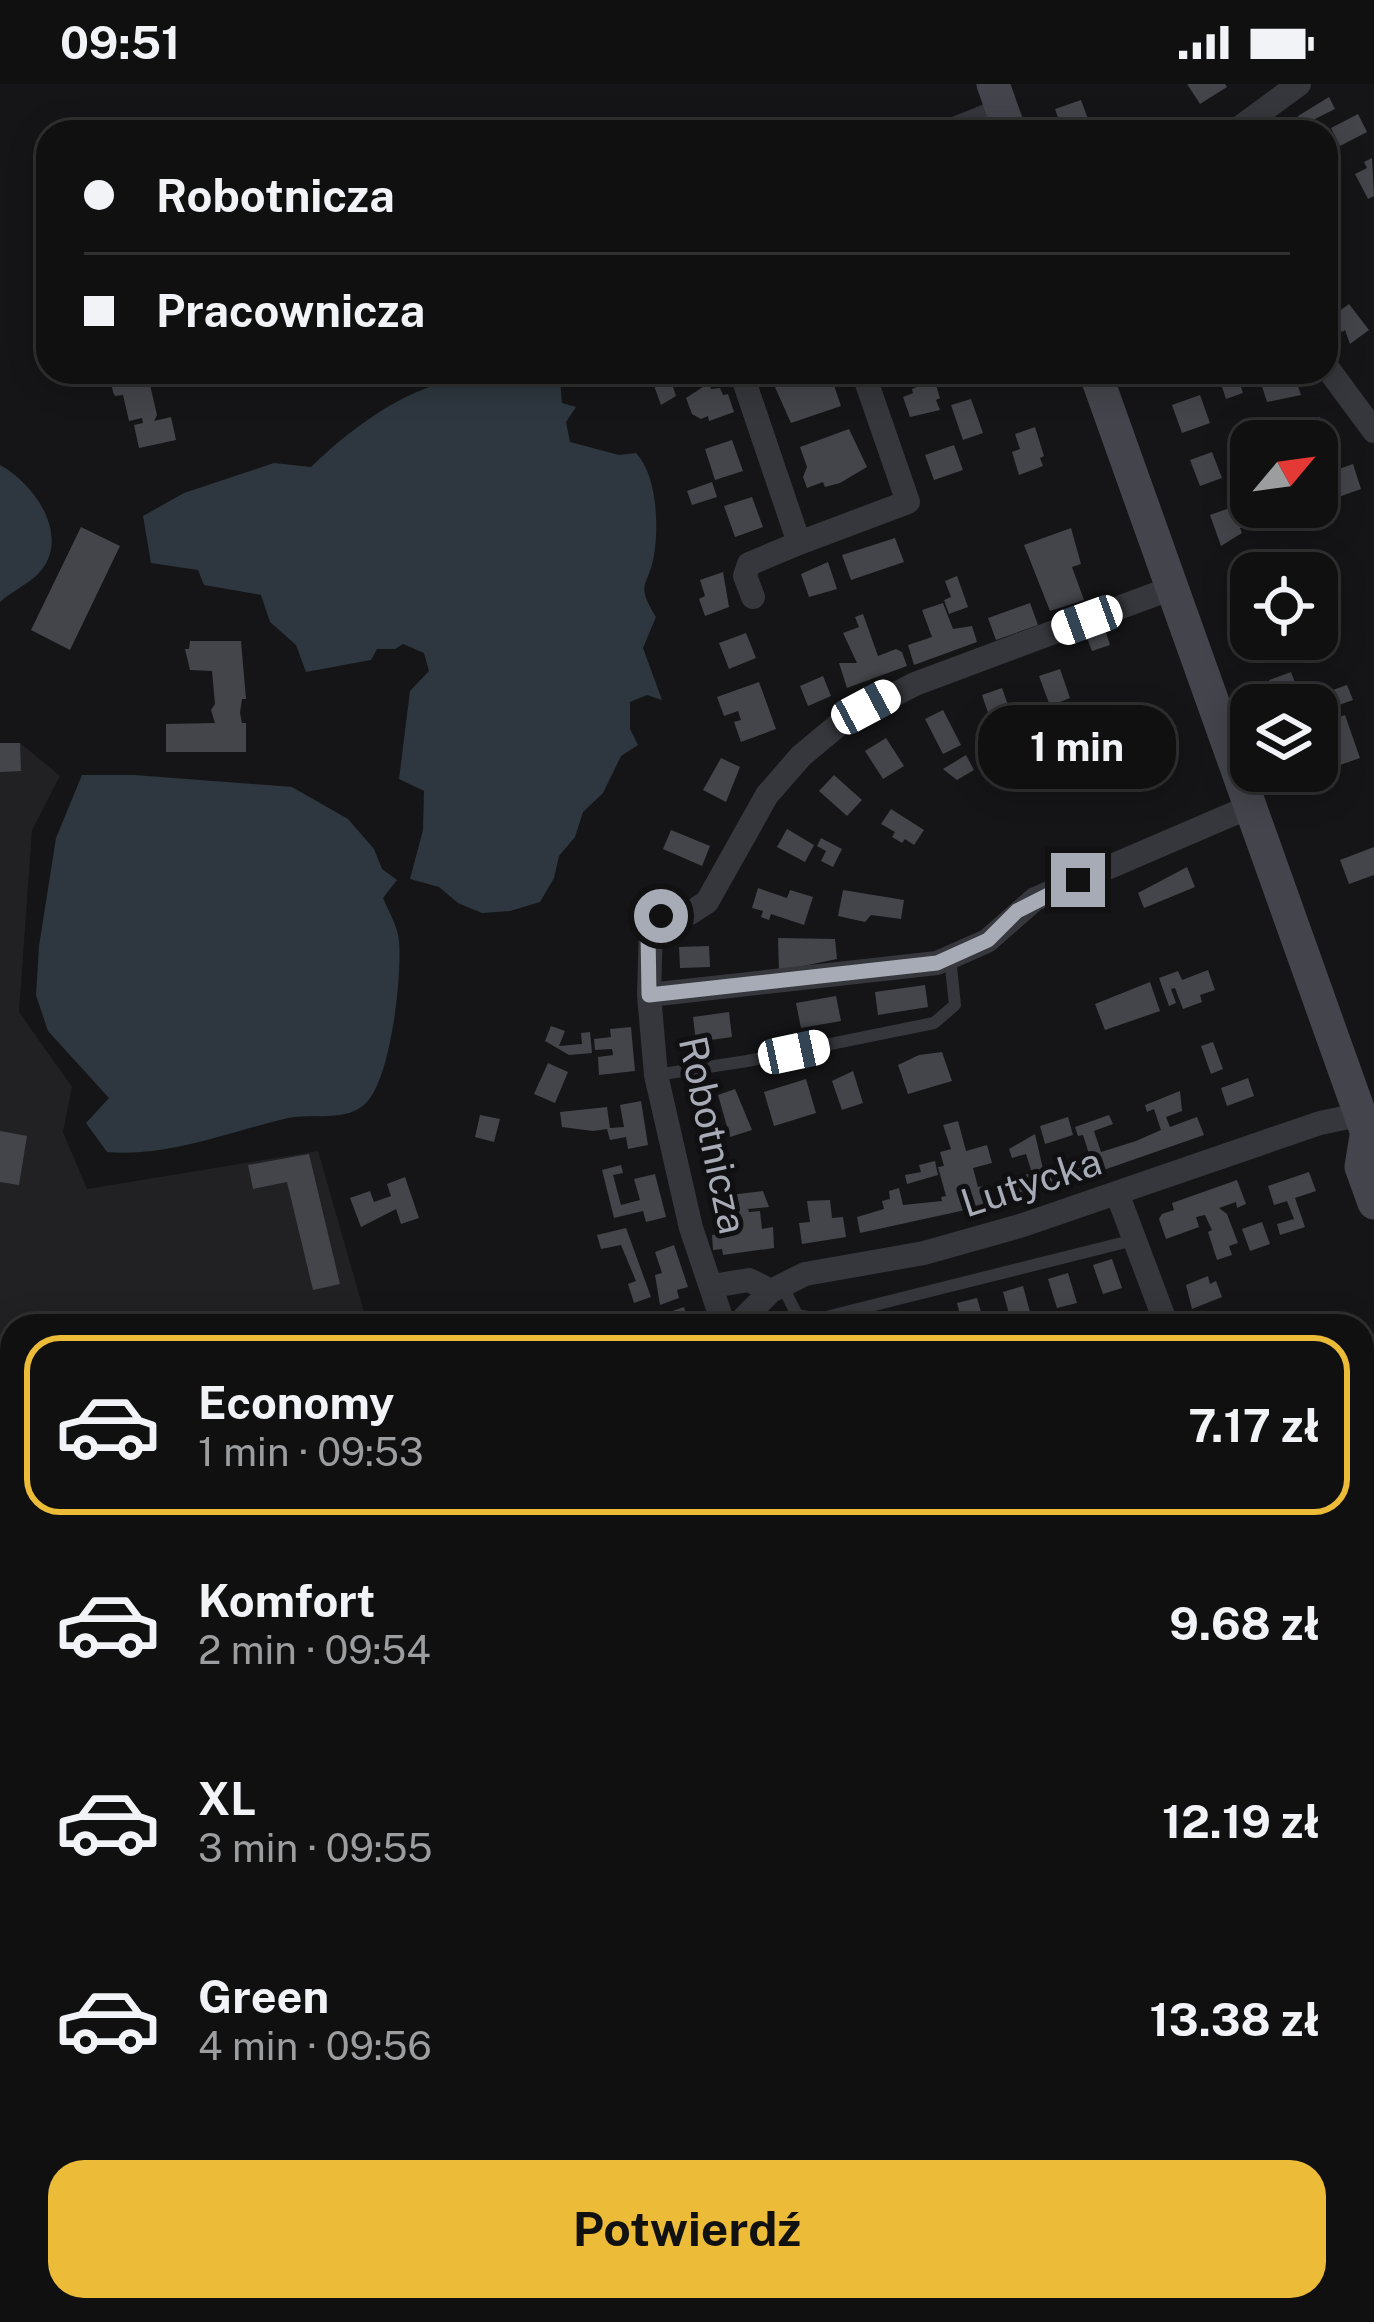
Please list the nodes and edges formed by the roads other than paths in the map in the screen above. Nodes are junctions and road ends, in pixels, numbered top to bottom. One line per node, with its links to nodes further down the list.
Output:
1 (1299, 84): 2 (street)
2 (1250, 120)
3 (1338, 382): 7 (street)
4 (745, 384): 8 (street)
5 (867, 384): 8 (street)
6 (1099, 384): 9 (street)
7 (1374, 431)
8 (799, 543): 10 (street)
9 (1172, 589): 11 (street); 13 (street, Robotnicza)
10 (753, 597)
11 (1249, 807): 12 (street); 15 (street)
12 (950, 958): 13 (street); 14 (lane)
13 (649, 995): 14 (street, Robotnicza)
14 (656, 1075): 19 (street, Robotnicza)
15 (1368, 1134): 16 (street, Lutycka); 17 (street)
16 (1117, 1192): 18 (street); 20 (street, Lutycka)
17 (1374, 1203)
18 (1134, 1240): 24 (lane); 25 (street)
19 (713, 1286): 20 (street, Robotnicza); 21 (street, Robotnicza)
20 (777, 1288): 22 (street, Lutycka); 23 (lane)
21 (721, 1314)
22 (749, 1314)
23 (796, 1314)
24 (834, 1314)
25 (1162, 1314)

